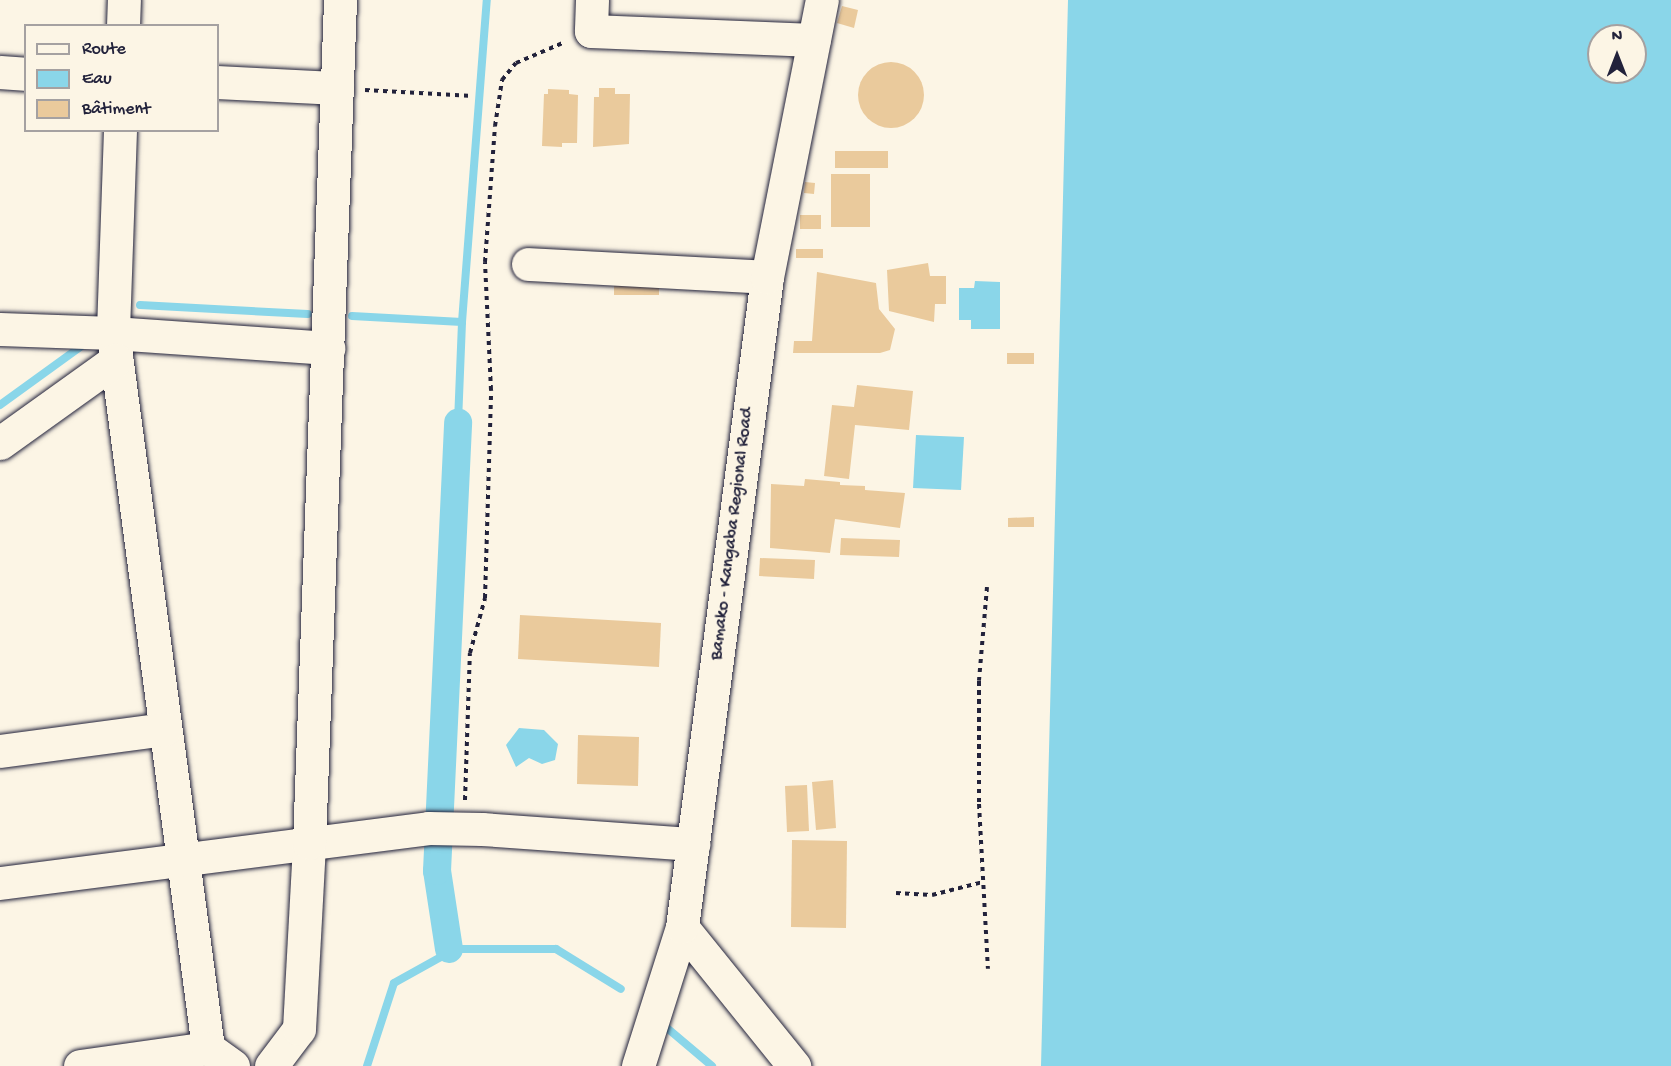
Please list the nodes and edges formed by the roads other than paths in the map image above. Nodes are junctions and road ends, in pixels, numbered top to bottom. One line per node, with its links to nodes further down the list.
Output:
1 (124, 0): 5 (street)
2 (340, 0): 10 (street)
3 (822, 0): 6 (street, Bamako - Kangaba Regional Road)
4 (591, 16): 6 (street)
5 (123, 24)
6 (814, 40): 13 (street, Bamako - Kangaba Regional Road)
7 (0, 72): 8 (street)
8 (24, 74)
9 (219, 82): 10 (street)
10 (337, 88): 16 (street)
11 (120, 132): 15 (street)
12 (528, 264): 13 (street)
13 (766, 277): 21 (street, Bamako - Kangaba Regional Road)
14 (0, 329): 15 (street)
15 (115, 346): 16 (street); 17 (street); 18 (street)
16 (328, 348): 20 (street)
17 (0, 443)
18 (165, 729): 19 (street); 22 (street)
19 (0, 751)
20 (309, 843): 21 (street); 22 (street); 28 (street)
21 (693, 844): 24 (street, Bamako - Kangaba Regional Road)
22 (182, 860): 23 (street); 25 (street)
23 (0, 883)
24 (682, 927): 26 (street, Bamako - Kangaba Regional Road); 29 (street)
25 (220, 1057): 27 (street)
26 (640, 1059)
27 (83, 1066)
28 (271, 1066)
29 (794, 1066)

